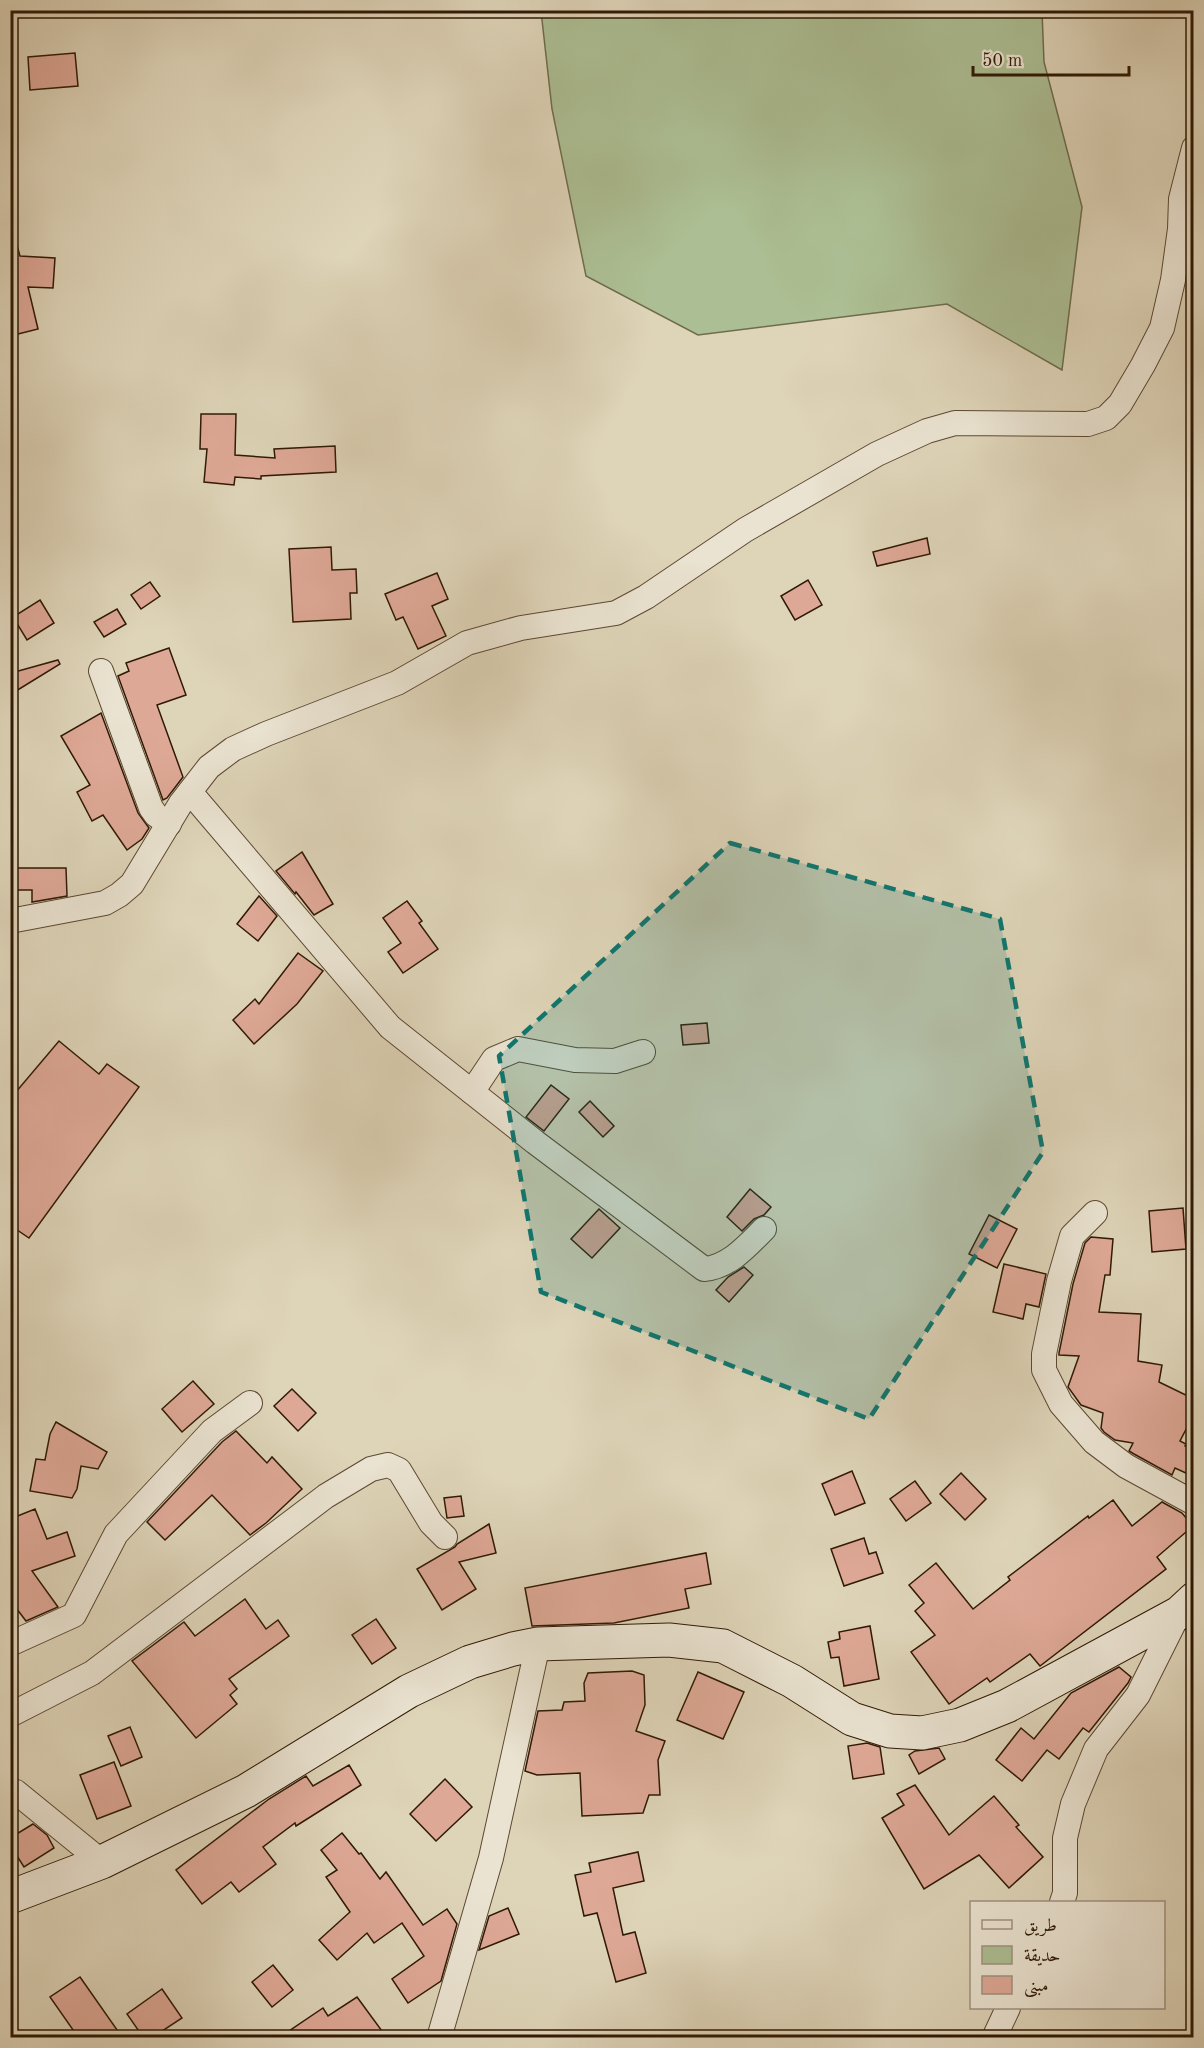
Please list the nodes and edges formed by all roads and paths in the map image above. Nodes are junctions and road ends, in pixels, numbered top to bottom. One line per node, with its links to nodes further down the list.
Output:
1 (1194, 148): 2 (street)
2 (1187, 229): 4 (street)
3 (101, 671): 5 (street)
4 (190, 792): 5 (street); 8 (street)
5 (169, 824): 6 (street)
6 (10, 921)
7 (644, 1052): 8 (street)
8 (472, 1092): 10 (street)
9 (1095, 1214): 12 (street)
10 (764, 1229)
11 (250, 1403): 15 (street)
12 (1194, 1503)
13 (445, 1537): 17 (street)
14 (1186, 1606): 16 (main road); 21 (street)
15 (10, 1644)
16 (538, 1644): 19 (main road); 23 (street)
17 (10, 1715)
18 (10, 1790): 19 (street)
19 (102, 1862): 20 (main road)
20 (10, 1897)
21 (1062, 1901)
22 (1007, 2009): 24 (street)
23 (439, 2037)
24 (994, 2037)

